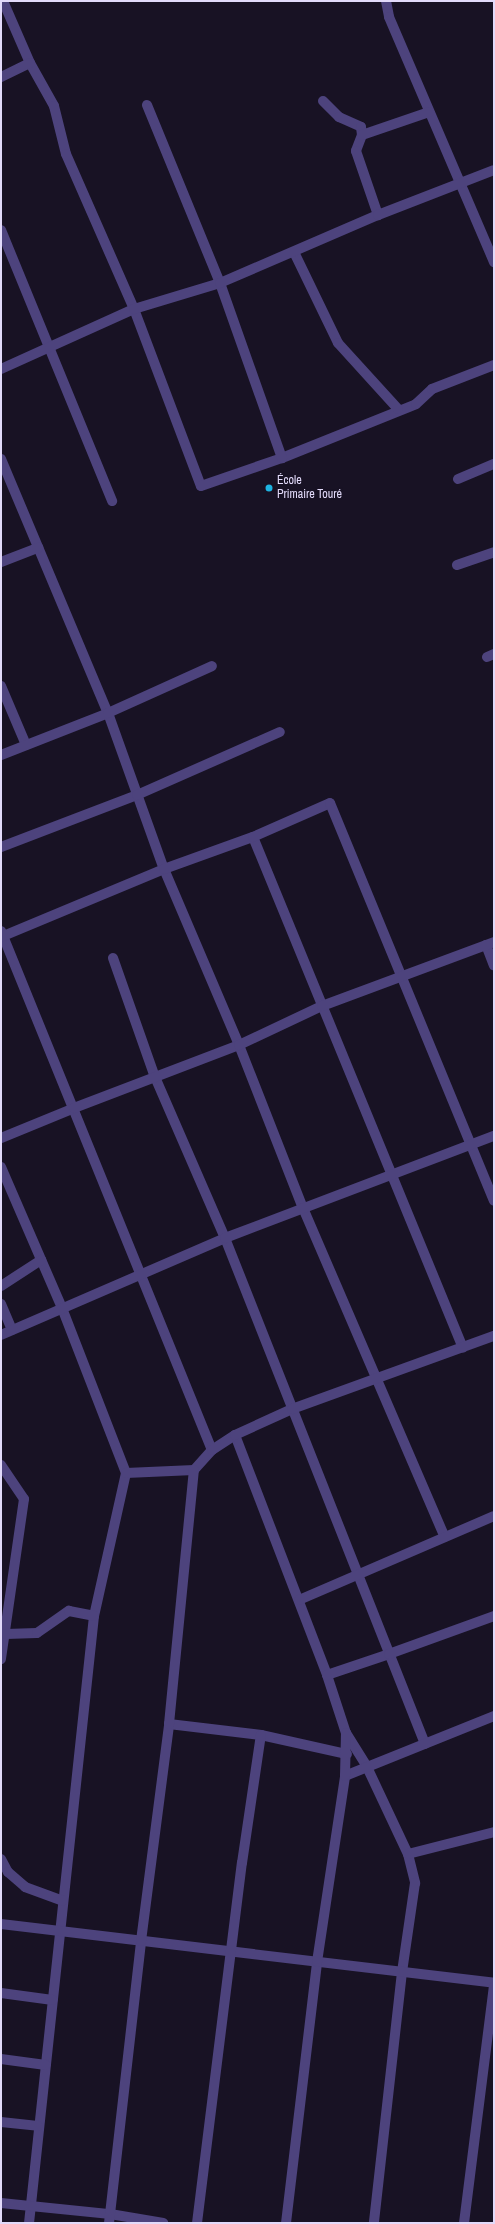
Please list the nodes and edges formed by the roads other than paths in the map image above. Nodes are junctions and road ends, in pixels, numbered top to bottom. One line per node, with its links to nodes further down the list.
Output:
1 (3, 1): 3 (street)
2 (386, 1): 7 (street)
3 (30, 63): 4 (street); 16 (street)
4 (1, 77)
5 (323, 101): 8 (street)
6 (147, 105): 15 (street)
7 (429, 112): 8 (street); 10 (street)
8 (362, 135): 11 (street)
9 (494, 170): 10 (street)
10 (460, 184): 11 (street); 14 (street)
11 (378, 215): 13 (street)
12 (1, 230): 17 (street)
13 (294, 252): 15 (street); 20 (street)
14 (494, 262)
15 (220, 283): 16 (street); 21 (street)
16 (134, 309): 17 (street); 21 (street)
17 (48, 348): 19 (street); 25 (street)
18 (494, 365): 20 (street)
19 (1, 369)
20 (398, 409): 21 (street)
21 (282, 458)
22 (1, 459): 26 (street)
23 (494, 464): 24 (street)
24 (458, 479)
25 (112, 501)
26 (38, 548): 28 (street); 32 (street)
27 (494, 552): 29 (street)
28 (1, 562)
29 (457, 565)
30 (212, 666): 32 (street)
31 (1, 686): 34 (street)
32 (108, 712): 34 (street); 36 (street)
33 (280, 732): 36 (street)
34 (26, 745): 35 (street)
35 (1, 755)
36 (137, 795): 38 (street); 39 (street)
37 (253, 837): 39 (street); 44 (street); 45 (street)
38 (1, 847)
39 (164, 869): 40 (street); 46 (street)
40 (2, 934): 48 (street)
41 (490, 944): 43 (street); 44 (street)
42 (113, 958): 47 (street)
43 (494, 966)
44 (402, 977): 45 (street); 51 (street)
45 (322, 1006): 46 (street); 53 (street)
46 (239, 1046): 47 (street); 55 (street)
47 (155, 1077): 48 (street); 56 (street)
48 (74, 1108): 50 (street); 58 (street)
49 (494, 1136): 51 (street)
50 (1, 1138)
51 (471, 1144): 53 (street); 54 (street)
52 (1, 1167): 57 (street)
53 (390, 1174): 55 (street); 65 (street)
54 (494, 1201)
55 (304, 1208): 56 (street); 66 (street)
56 (225, 1238): 58 (street); 67 (street)
57 (41, 1260): 59 (street); 61 (street)
58 (142, 1274): 61 (street); 69 (street)
59 (1, 1286)
60 (1, 1304): 62 (street)
61 (62, 1308): 62 (street); 72 (street)
62 (12, 1330): 63 (street)
63 (1, 1335)
64 (494, 1336): 65 (street)
65 (463, 1348): 66 (street)
66 (375, 1377): 67 (street); 74 (street)
67 (292, 1409): 68 (street); 75 (street)
68 (235, 1435): 69 (street); 77 (street)
69 (212, 1450): 71 (street)
70 (1, 1465): 78 (street)
71 (194, 1470): 72 (street); 86 (street)
72 (126, 1473): 79 (street)
73 (494, 1516): 74 (street)
74 (445, 1537): 75 (street)
75 (357, 1575): 77 (street); 82 (street)
76 (1, 1597): 78 (street)
77 (299, 1600): 84 (street)
78 (5, 1612): 81 (street)
79 (94, 1616): 81 (street); 96 (street)
80 (494, 1616): 82 (street)
81 (6, 1634): 83 (street)
82 (389, 1654): 84 (street); 89 (street)
83 (1, 1659)
84 (327, 1674): 87 (street)
85 (494, 1716): 89 (street)
86 (169, 1724): 88 (street); 99 (street)
87 (346, 1733): 90 (street); 91 (street)
88 (261, 1735): 90 (street); 100 (street)
89 (425, 1744): 91 (street)
90 (347, 1754): 92 (street)
91 (368, 1767): 92 (street); 94 (street)
92 (345, 1776): 101 (street)
93 (494, 1832): 94 (street)
94 (408, 1854): 102 (street)
95 (1, 1859): 96 (street)
96 (64, 1901): 98 (street)
97 (1, 1924): 98 (street)
98 (60, 1932): 99 (street); 106 (street)
99 (141, 1941): 100 (street); 113 (street)
100 (232, 1952): 101 (street); 116 (street)
101 (317, 1962): 102 (street); 117 (street)
102 (402, 1972): 103 (street); 118 (street)
103 (494, 1983)
104 (494, 1987): 119 (street)
105 (1, 1993): 106 (street)
106 (53, 2000): 108 (street)
107 (1, 2059): 108 (street)
108 (46, 2065): 110 (street)
109 (1, 2122): 110 (street)
110 (38, 2126): 112 (street)
111 (1, 2203): 112 (street)
112 (30, 2207): 113 (street); 114 (street)
113 (110, 2218): 115 (street)
114 (29, 2223)
115 (163, 2223)
116 (197, 2223)
117 (286, 2223)
118 (374, 2223)
119 (464, 2223)

